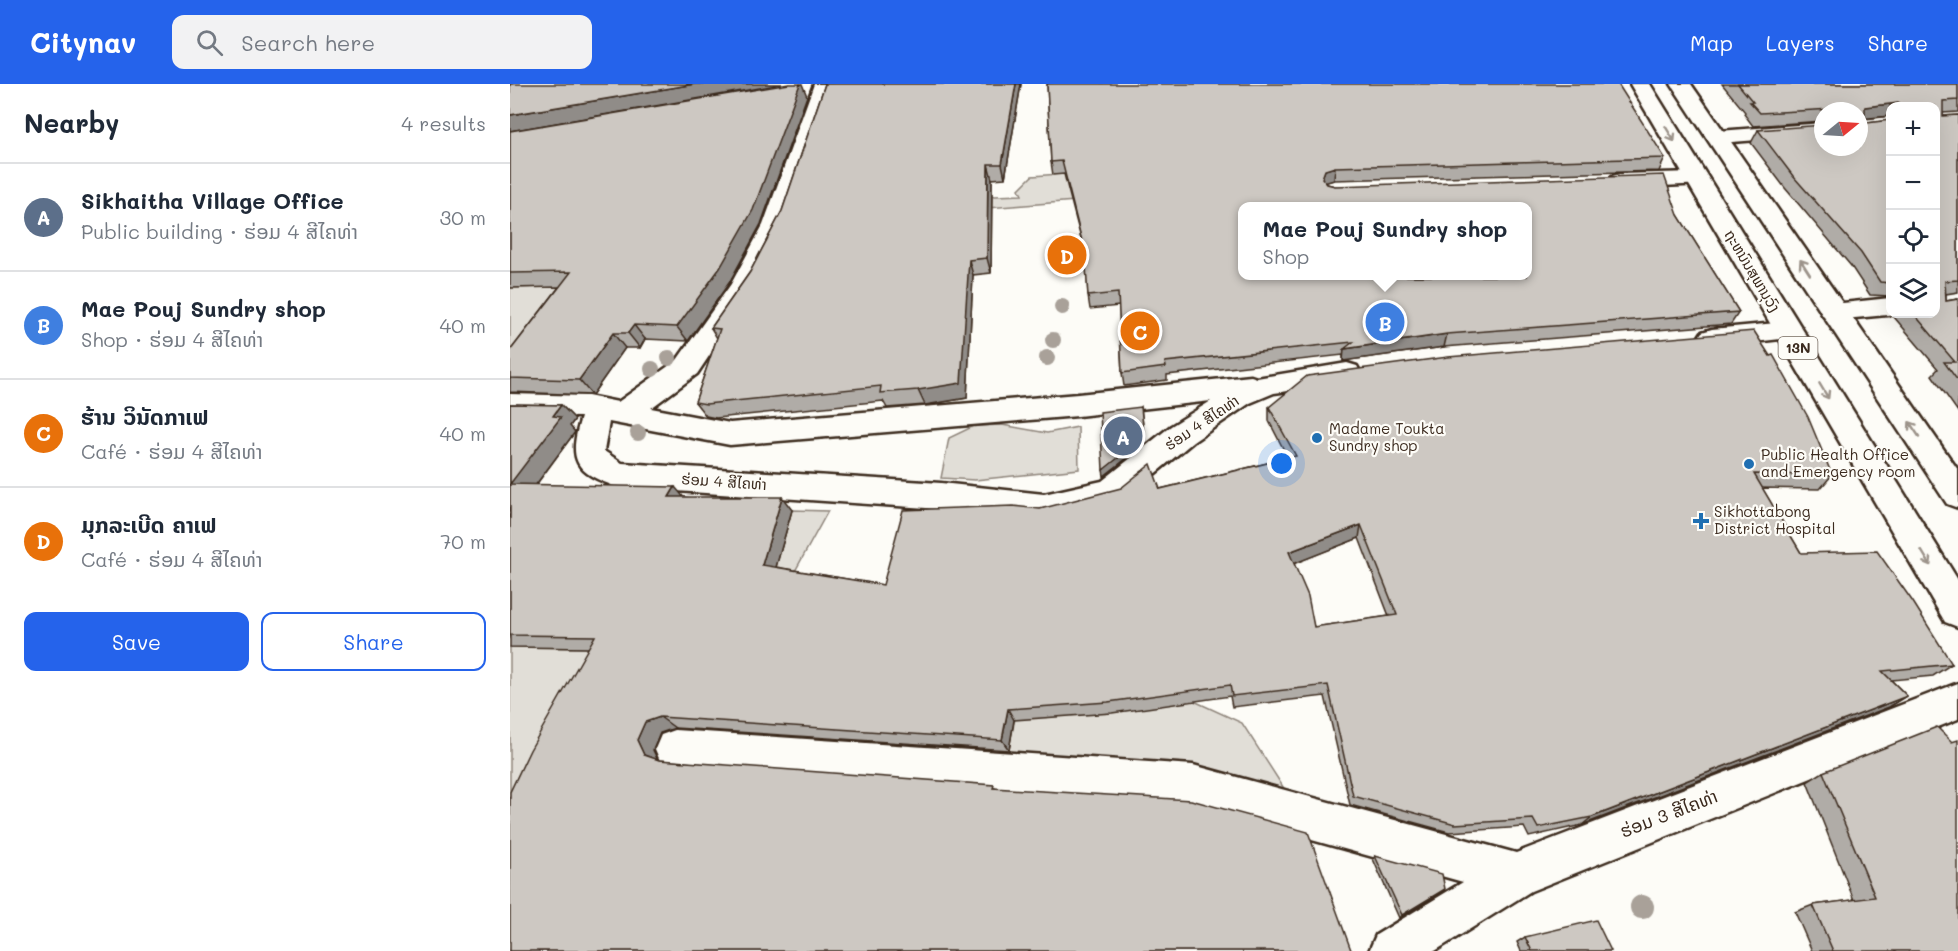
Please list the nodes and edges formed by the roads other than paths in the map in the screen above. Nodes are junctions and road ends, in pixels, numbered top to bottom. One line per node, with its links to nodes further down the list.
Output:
1 (1640, 84): 7 (main road, ຖະຫນົນສຸພານຸວົງ / 13N, one-way to 7)
2 (1681, 84): 6 (main road)
3 (826, 85): 4 (main road); 17 (main road)
4 (798, 90)
5 (1814, 130): 6 (main road)
6 (1719, 137): 10 (main road, one-way to 6)
7 (1696, 179): 8 (main road); 11 (main road, ຖະຫນົນສຸພານຸວົງ / 13N)
8 (1602, 181)
9 (1886, 307): 10 (main road)
10 (1833, 311): 18 (main road, one-way to 10)
11 (1788, 331): 12 (main road); 19 (main road, ຖະຫນົນສຸພານຸວົງ / 13N, one-way to 19)
12 (1681, 340)
13 (1374, 369): 14 (main road, ຮ່ອມ 4 ສີໄຄທ່າ)
14 (1269, 384): 16 (main road, ຮ່ອມ 4 ສີໄຄທ່າ); 17 (main road)
15 (510, 405): 16 (main road)
16 (588, 407): 17 (main road)
17 (622, 414)
18 (1958, 495)
19 (1958, 611)
20 (1958, 701): 22 (main road, ຮ່ອມ 3 ສີໄຄທ່າ)
21 (675, 749): 22 (main road)
22 (1516, 875): 23 (main road, ຮ່ອມ 3 ສີໄຄທ່າ)
23 (1392, 951)

